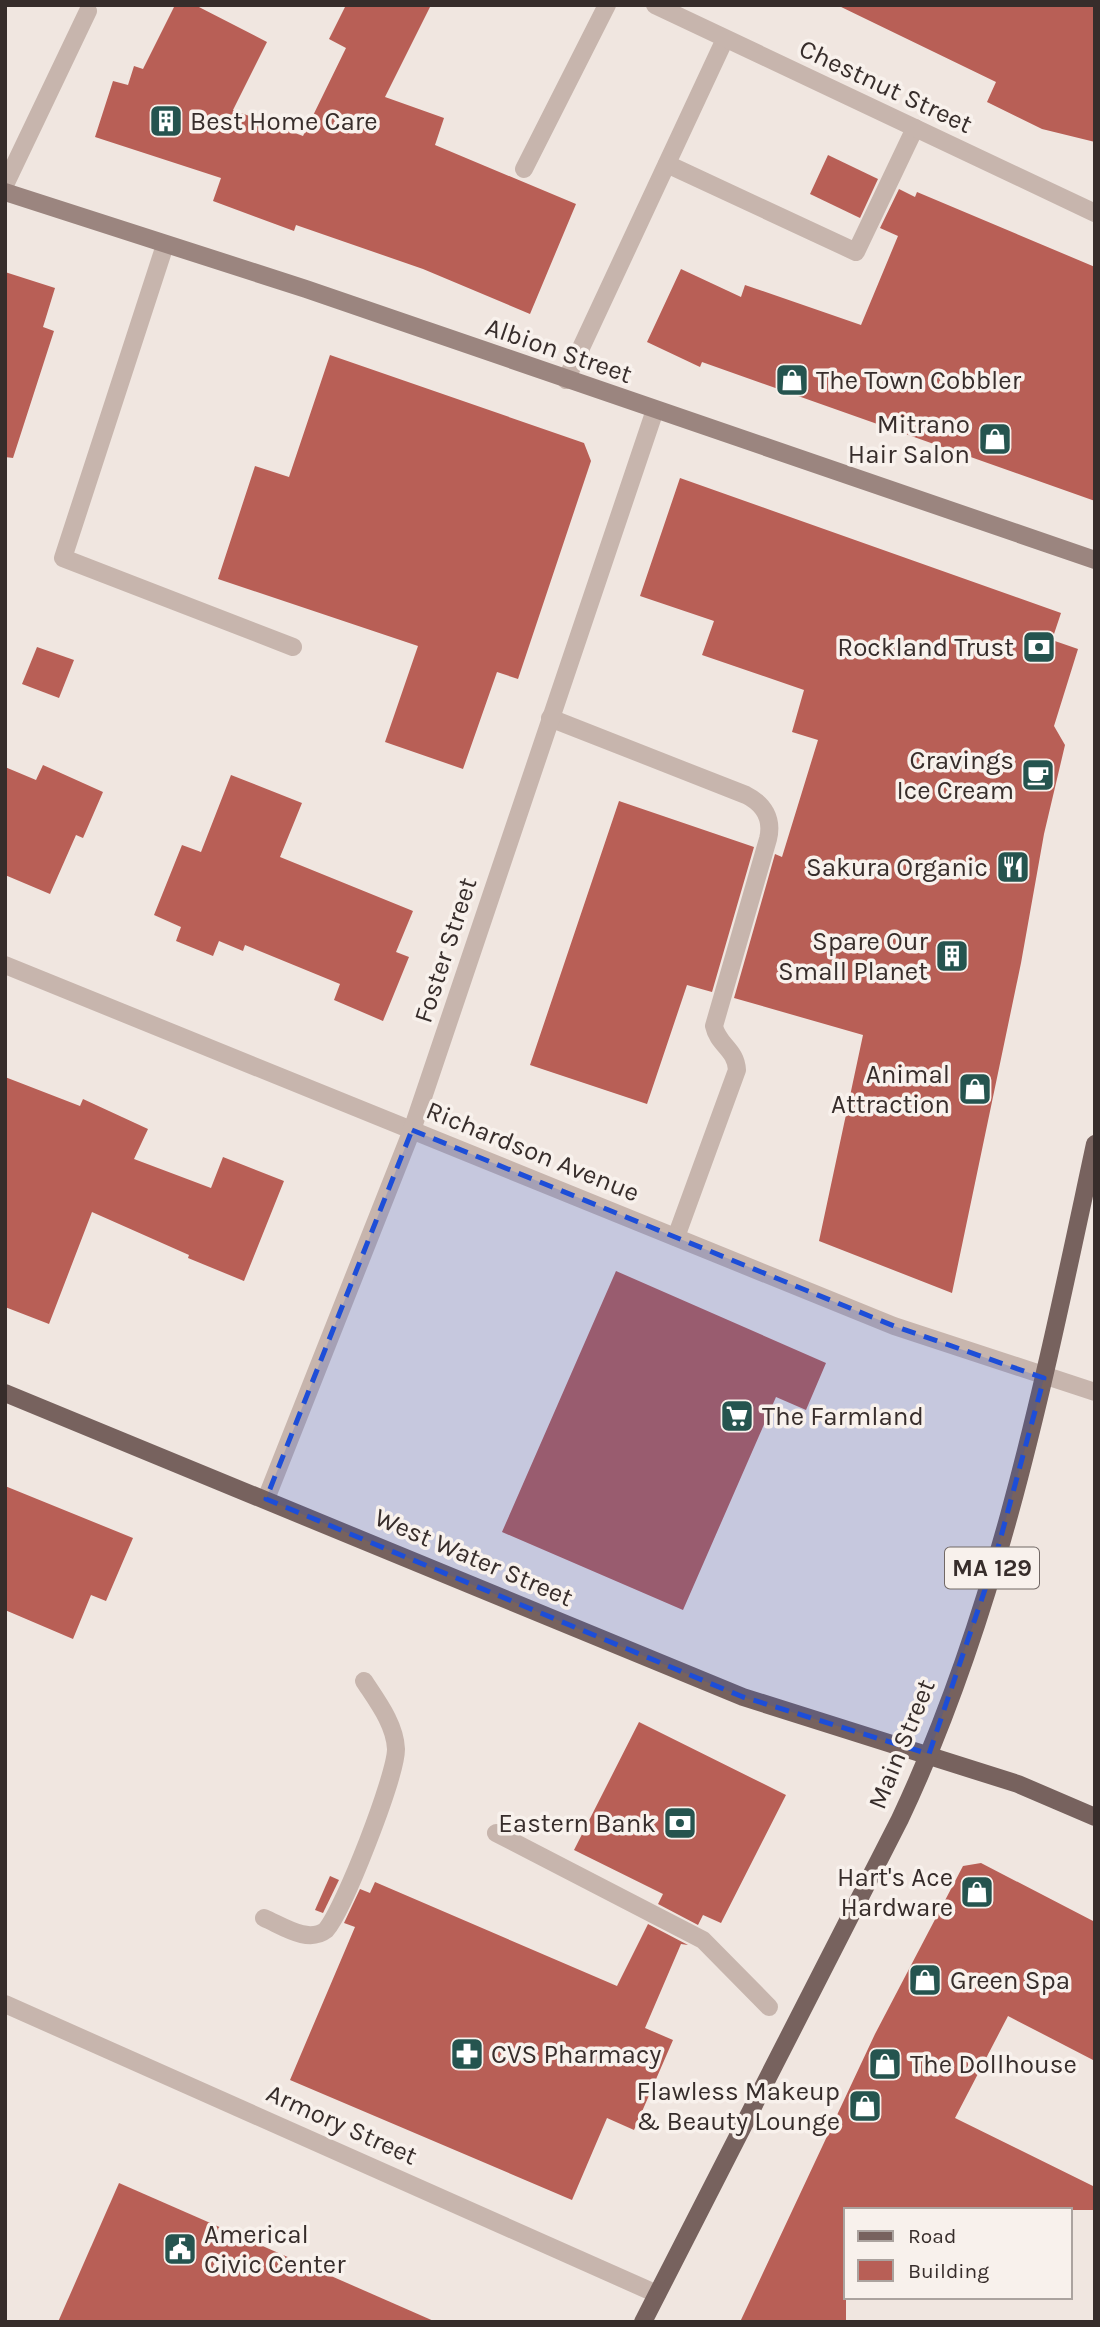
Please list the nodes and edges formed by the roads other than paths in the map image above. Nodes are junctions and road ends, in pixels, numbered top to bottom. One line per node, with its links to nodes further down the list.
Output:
1 (607, 5): 7 (street)
2 (655, 5): 4 (street, Chestnut Street)
3 (88, 11): 8 (street)
4 (725, 39): 5 (street, Chestnut Street); 6 (street)
5 (915, 128): 6 (street); 10 (street, Chestnut Street)
6 (667, 164): 12 (street)
7 (524, 169)
8 (5, 185)
9 (5, 192): 11 (street, Albion Street)
10 (1095, 213)
11 (165, 244): 12 (street, Albion Street); 15 (street)
12 (566, 380): 13 (street, Albion Street)
13 (655, 410): 14 (street, Albion Street); 16 (street, Foster Street)
14 (1095, 560)
15 (293, 647)
16 (550, 718): 18 (street, Foster Street); 20 (street)
17 (5, 965): 18 (street, Richardson Avenue)
18 (412, 1130): 20 (street, Richardson Avenue); 24 (street, Foster Street)
19 (1095, 1144): 21 (main road, Main Street / MA 129)
20 (676, 1237): 21 (street, Richardson Avenue)
21 (1044, 1378): 22 (street, Richardson Avenue); 26 (main road, Main Street / MA 129)
22 (1095, 1392)
23 (5, 1393): 24 (main road, West Water Street)
24 (266, 1499): 26 (main road, West Water Street)
25 (364, 1681): 29 (street)
26 (929, 1754): 27 (main road, West Water Street); 32 (main road, Main Street)
27 (1095, 1817)
28 (496, 1833): 31 (street)
29 (264, 1918)
30 (5, 2004): 32 (street, Armory Street)
31 (769, 2007)
32 (657, 2294): 33 (main road, Main Street)
33 (643, 2322)

